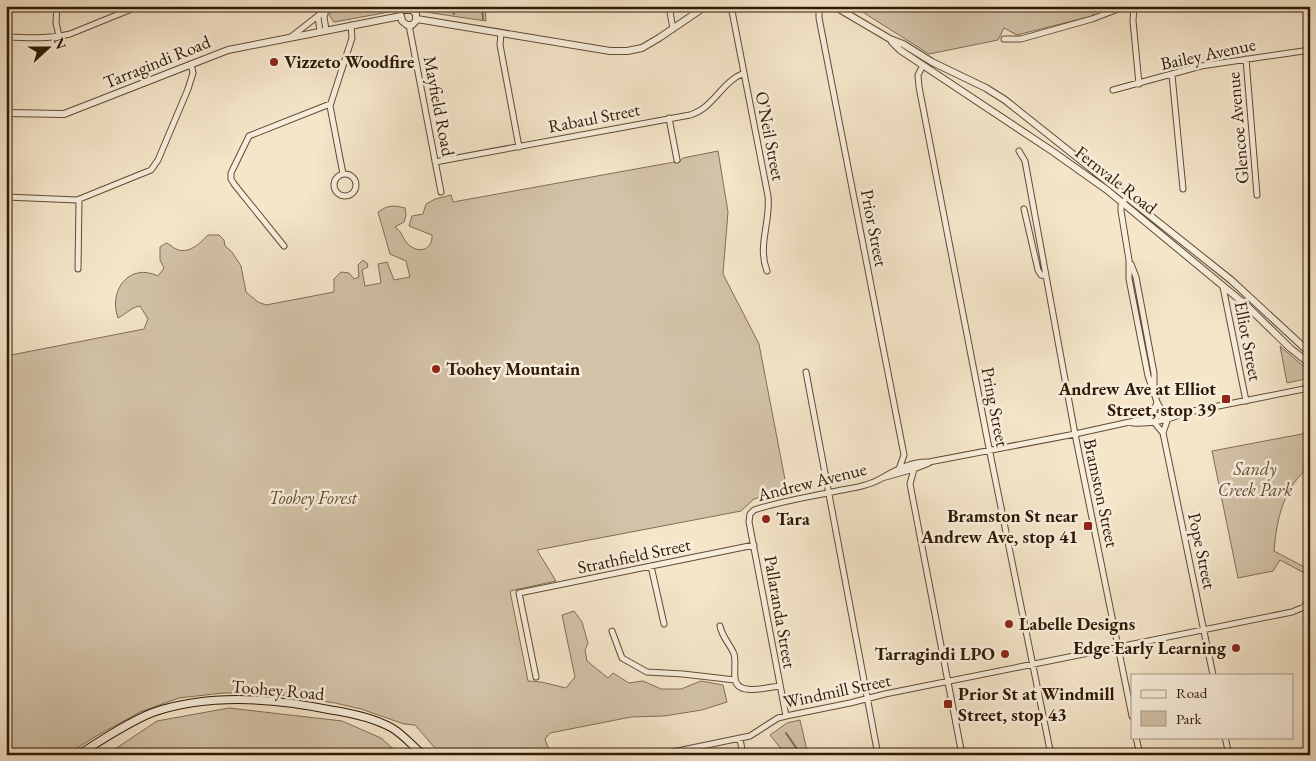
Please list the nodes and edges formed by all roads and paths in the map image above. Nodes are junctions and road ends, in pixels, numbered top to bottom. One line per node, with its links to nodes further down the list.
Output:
1 (57, 6): 20 (street)
2 (139, 6): 20 (street)
3 (327, 6): 12 (street); 18 (street)
4 (669, 6): 17 (street)
5 (706, 6): 17 (street)
6 (731, 6): 29 (street, O'Neil Street)
7 (819, 6): 66 (street, Prior Street)
8 (834, 6): 23 (street, Fernvale Road)
9 (1126, 6): 24 (street)
10 (1134, 6): 31 (street)
11 (406, 8): 13 (street); 14 (street)
12 (319, 15): 18 (street); 22 (street)
13 (401, 16): 15 (street, Tarragindi Road); 16 (street)
14 (417, 19): 16 (street); 19 (street)
15 (351, 25): 18 (street, Tarragindi Road); 33 (street)
16 (409, 26): 39 (street, Mayfield Road)
17 (673, 29): 19 (street)
18 (323, 31): 22 (street, Tarragindi Road)
19 (501, 33): 36 (street)
20 (59, 36): 21 (street)
21 (6, 37)
22 (291, 37): 27 (street, Tarragindi Road)
23 (890, 39): 28 (street, Fernvale Road); 45 (street, Fernvale Road)
24 (1004, 39)
25 (1310, 50): 26 (street, Bailey Avenue)
26 (1246, 59): 30 (street, Bailey Avenue); 43 (street, Glencoe Avenue)
27 (191, 64): 34 (street, Tarragindi Road); 46 (street)
28 (923, 65): 47 (street, Fernvale Road); 65 (street, Pring Street)
29 (744, 73): 35 (street, Rabaul Street); 51 (street, O'Neil Street)
30 (1172, 75): 31 (street, Bailey Avenue); 41 (street)
31 (1139, 84): 32 (street, Bailey Avenue)
32 (1113, 90)
33 (330, 104): 40 (street); 49 (street)
34 (6, 113)
35 (669, 118): 36 (street, Rabaul Street); 38 (street)
36 (519, 147): 39 (street, Rabaul Street)
37 (1019, 151): 52 (street, Bramston Street)
38 (677, 160)
39 (435, 162): 42 (street, Mayfield Road)
40 (343, 174): 40 (street)
41 (1183, 189)
42 (441, 192)
43 (1257, 196)
44 (6, 197): 46 (street)
45 (1127, 197): 47 (street); 54 (street, Fernvale Road)
46 (79, 200): 50 (street)
47 (1122, 203): 53 (street, Fernvale Road); 60 (street)
48 (1024, 209): 52 (street, Bramston Street)
49 (284, 246)
50 (78, 268)
51 (767, 271)
52 (1046, 276): 64 (street, Bramston Street)
53 (1223, 287): 55 (street, Fernvale Road); 59 (street, Elliot Street)
54 (1310, 353)
55 (1310, 364)
56 (806, 372): 70 (street)
57 (1310, 385): 58 (street, Andrew Avenue)
58 (1307, 390): 59 (street, Andrew Avenue)
59 (1246, 401): 61 (street, Andrew Avenue)
60 (1157, 402): 61 (street); 62 (street)
61 (1168, 416): 62 (street, Andrew Avenue); 63 (street)
62 (1153, 419): 63 (street, Pope Street); 64 (street, Andrew Avenue)
63 (1163, 433): 77 (street, Pope Street)
64 (1075, 434): 65 (street, Andrew Avenue); 79 (street, Bramston Street)
65 (990, 451): 67 (street, Andrew Avenue); 80 (street, Pring Street)
66 (904, 455): 67 (street); 68 (street)
67 (914, 466): 68 (street, Andrew Avenue); 69 (street)
68 (899, 471): 69 (street); 70 (street, Andrew Avenue)
69 (910, 484): 84 (street)
70 (829, 493): 71 (street, Andrew Avenue); 86 (street)
71 (750, 514): 72 (street, Pallaranda Street)
72 (754, 545): 73 (street, Strathfield Street); 85 (street, Pallaranda Street)
73 (652, 566): 75 (street); 82 (street, Strathfield Street)
74 (1310, 598): 77 (street, Windmill Street)
75 (664, 624)
76 (720, 626): 83 (street)
77 (1204, 630): 79 (street, Windmill Street); 81 (street, Pope Street)
78 (612, 631): 83 (street)
79 (1118, 647): 80 (street, Windmill Street); 87 (street, Bramston Street)
80 (1033, 665): 84 (street, Windmill Street); 101 (street, Pring Street)
81 (1213, 674)
82 (536, 676)
83 (735, 680): 85 (street)
84 (948, 683): 86 (street, Windmill Street); 100 (street)
85 (780, 686): 88 (street, Pallaranda Street)
86 (868, 699): 88 (street, Windmill Street); 99 (street)
87 (1131, 711)
88 (786, 716): 92 (street, Windmill Street)
89 (1310, 730): 93 (street)
90 (1136, 738): 102 (street)
91 (1225, 738): 103 (street)
92 (740, 739): 97 (street, Windmill Street); 98 (street)
93 (1310, 740)
94 (418, 752): 95 (main road, Toohey Road); 96 (main road, Toohey Road)
95 (78, 755)
96 (424, 755)
97 (658, 755)
98 (743, 755)
99 (878, 755)
100 (962, 755)
101 (1051, 755)
102 (1140, 755)
103 (1229, 755)

